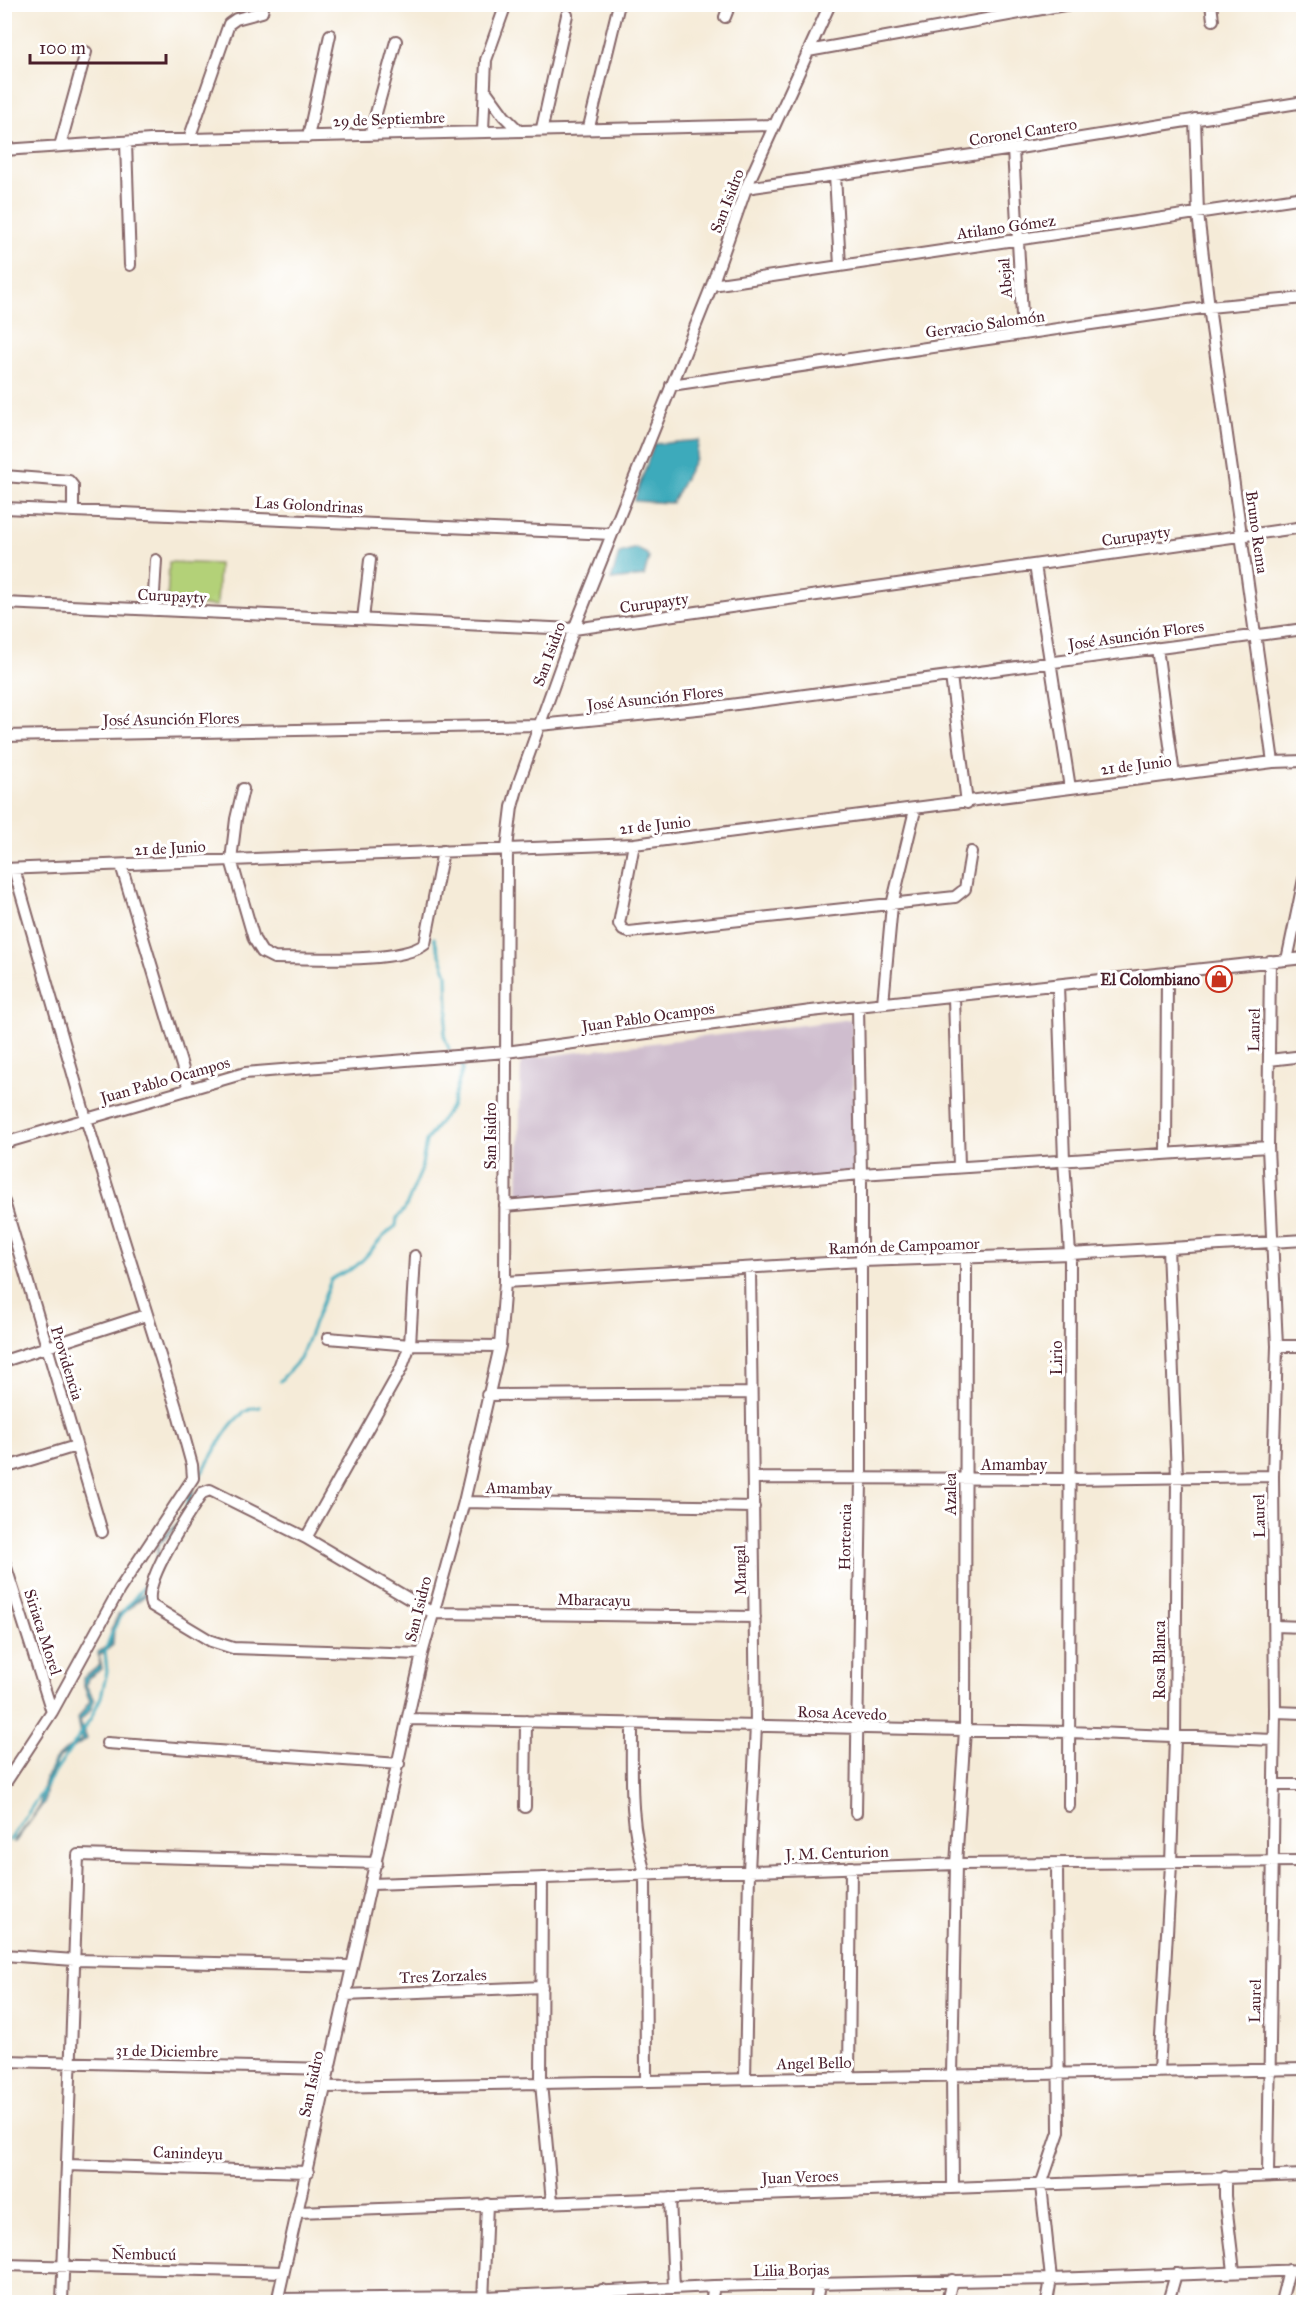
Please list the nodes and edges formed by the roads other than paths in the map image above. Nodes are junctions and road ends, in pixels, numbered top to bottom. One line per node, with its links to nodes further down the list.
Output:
1 (264, 4): 25 (street)
2 (506, 4): 15 (street)
3 (619, 4): 19 (street)
4 (730, 4): 9 (street)
5 (830, 4): 13 (street, San Isidro)
6 (1070, 4): 13 (street)
7 (1211, 4): 10 (street)
8 (567, 15): 20 (street)
9 (725, 17)
10 (1213, 20)
11 (330, 35): 24 (street)
12 (396, 41): 23 (street)
13 (808, 51): 18 (street, San Isidro)
14 (86, 52): 27 (street)
15 (485, 90): 21 (street); 22 (street)
16 (1304, 102): 17 (street, Coronel Cantero)
17 (1195, 119): 28 (street, Coronel Cantero); 33 (street, Bruno Rema)
18 (774, 125): 19 (street, 29 de Septiembre); 31 (street, San Isidro)
19 (589, 127): 20 (street, 29 de Septiembre)
20 (542, 128): 22 (street, 29 de Septiembre)
21 (483, 131): 22 (street, 29 de Septiembre); 23 (street, 29 de Septiembre)
22 (519, 131)
23 (370, 135): 24 (street, 29 de Septiembre)
24 (308, 137): 25 (street, 29 de Septiembre)
25 (189, 140): 26 (street, 29 de Septiembre)
26 (126, 141): 27 (street, 29 de Septiembre); 35 (street)
27 (60, 146): 29 (street, 29 de Septiembre)
28 (1013, 149): 30 (street, Coronel Cantero); 34 (street, Abejal)
29 (4, 150)
30 (835, 175): 31 (street, Coronel Cantero); 36 (street)
31 (746, 188): 37 (street, San Isidro)
32 (1304, 197): 33 (street, Atilano Gómez)
33 (1198, 214): 34 (street, Atilano Gómez); 39 (street, Bruno Rema)
34 (1018, 241): 36 (street, Atilano Gómez); 40 (street, Abejal)
35 (130, 265)
36 (840, 266): 37 (street, Atilano Gómez)
37 (712, 285): 41 (street, San Isidro)
38 (1304, 298): 39 (street, Gervacio Salomón)
39 (1209, 307): 40 (street, Gervacio Salomón); 47 (street, Bruno Rema)
40 (1023, 334): 41 (street, Gervacio Salomón)
41 (671, 385): 46 (street, San Isidro)
42 (4, 476): 44 (street)
43 (4, 508): 44 (street, Las Golondrinas)
44 (73, 510): 46 (street, Las Golondrinas)
45 (1304, 527): 47 (street, Curupayty)
46 (612, 534): 55 (street, San Isidro)
47 (1243, 536): 50 (street, Curupayty); 56 (street, Bruno Rema)
48 (156, 560): 52 (street)
49 (370, 560): 53 (street)
50 (1035, 565): 55 (street, Curupayty); 58 (street)
51 (4, 603): 52 (street, Curupayty)
52 (153, 610): 53 (street, Curupayty)
53 (363, 619): 55 (street, Curupayty)
54 (1304, 628): 56 (street, José Asunción Flores)
55 (574, 629): 60 (street, San Isidro)
56 (1256, 633): 57 (street, José Asunción Flores); 63 (street, Bruno Rema)
57 (1157, 648): 58 (street, José Asunción Flores); 64 (street)
58 (1052, 661): 59 (street, José Asunción Flores); 65 (street)
59 (951, 676): 60 (street, José Asunción Flores); 67 (street)
60 (540, 725): 61 (street, José Asunción Flores); 70 (street, San Isidro)
61 (4, 736)
62 (1304, 761): 63 (street, 21 de Junio)
63 (1273, 762): 64 (street, 21 de Junio)
64 (1174, 775): 65 (street, 21 de Junio)
65 (1070, 788): 67 (street, 21 de Junio)
66 (243, 789): 73 (street)
67 (967, 802): 68 (street, 21 de Junio)
68 (915, 810): 69 (street, 21 de Junio); 77 (street)
69 (634, 844): 70 (street, 21 de Junio); 77 (street)
70 (507, 848): 71 (street, 21 de Junio); 86 (street, San Isidro)
71 (443, 850): 73 (street, 21 de Junio); 73 (street)
72 (971, 852): 77 (street)
73 (231, 860): 74 (street, 21 de Junio)
74 (121, 865): 75 (street, 21 de Junio); 89 (street)
75 (9, 869): 90 (street)
76 (1304, 879): 79 (street)
77 (892, 905): 84 (street)
78 (1304, 958): 79 (street, Juan Pablo Ocampos)
79 (1287, 960): 80 (street, Juan Pablo Ocampos)
80 (1270, 961): 81 (street, Juan Pablo Ocampos); 88 (street, Laurel)
81 (1167, 973): 82 (street, Juan Pablo Ocampos); 93 (street)
82 (1058, 985): 83 (street, Juan Pablo Ocampos); 94 (street, Lirio)
83 (954, 997): 84 (street, Juan Pablo Ocampos); 95 (street)
84 (883, 1003): 85 (street, Juan Pablo Ocampos)
85 (858, 1006): 86 (street, Juan Pablo Ocampos); 96 (street, Hortencia)
86 (506, 1052): 89 (street, Juan Pablo Ocampos); 98 (street, San Isidro)
87 (1304, 1056): 88 (street)
88 (1269, 1060): 92 (street, Laurel)
89 (189, 1089): 90 (street, Juan Pablo Ocampos)
90 (86, 1119): 91 (street, Juan Pablo Ocampos); 108 (street)
91 (4, 1143)
92 (1268, 1148): 93 (street); 100 (street, Laurel)
93 (1166, 1153): 94 (street)
94 (1064, 1160): 95 (street); 102 (street, Lirio)
95 (959, 1166): 96 (street)
96 (861, 1174): 98 (street); 105 (street, Hortencia)
97 (4, 1202): 114 (street, Providencia)
98 (505, 1206): 107 (street, San Isidro)
99 (1304, 1240): 100 (street, Ramón de Campoamor)
100 (1274, 1242): 101 (street, Ramón de Campoamor); 112 (street, Laurel)
101 (1168, 1248): 102 (street, Ramón de Campoamor); 120 (street, Rosa Blanca)
102 (1070, 1254): 104 (street, Ramón de Campoamor); 125 (street, Lirio)
103 (415, 1256): 110 (street)
104 (966, 1258): 105 (street, Ramón de Campoamor); 124 (street, Azalea)
105 (862, 1261): 106 (street, Ramón de Campoamor); 123 (street, Hortencia)
106 (750, 1269): 107 (street, Ramón de Campoamor); 116 (street, Mangal)
107 (506, 1282): 111 (street, San Isidro)
108 (146, 1315): 114 (street); 136 (street)
109 (328, 1338): 110 (street)
110 (410, 1344): 111 (street); 129 (street)
111 (500, 1346): 117 (street, San Isidro)
112 (1277, 1346): 113 (street); 121 (street, Laurel)
113 (1304, 1346)
114 (46, 1347): 115 (street); 118 (street, Providencia)
115 (4, 1361)
116 (751, 1393): 117 (street); 122 (street, Mangal)
117 (487, 1395): 126 (street, San Isidro)
118 (76, 1446): 119 (street); 128 (street, Providencia)
119 (4, 1468)
120 (1177, 1476): 121 (street, Amambay); 125 (street, Amambay); 146 (street, Rosa Blanca)
121 (1274, 1476): 133 (street, Laurel)
122 (754, 1478): 123 (street, Amambay); 127 (street, Mangal)
123 (861, 1479): 124 (street, Amambay); 143 (street, Hortencia)
124 (966, 1479): 125 (street, Amambay); 144 (street, Azalea)
125 (1071, 1479): 145 (street, Lirio)
126 (464, 1502): 127 (street, Amambay); 131 (street, San Isidro)
127 (754, 1507): 132 (street, Mangal)
128 (102, 1532)
129 (306, 1538): 131 (street); 135 (street)
130 (4, 1561): 136 (street, Siriaca Morel)
131 (433, 1613): 132 (street, Mbaracayu); 135 (street, San Isidro)
132 (755, 1617): 142 (street, Mangal)
133 (1275, 1626): 134 (street); 137 (street, Laurel)
134 (1304, 1627)
135 (422, 1654): 139 (street, San Isidro)
136 (52, 1712): 150 (street)
137 (1275, 1712): 138 (street); 147 (street, Laurel)
138 (1304, 1713)
139 (408, 1719): 140 (street, Rosa Acevedo); 149 (street, San Isidro)
140 (526, 1722): 141 (street, Rosa Acevedo); 154 (street)
141 (632, 1724): 142 (street, Rosa Acevedo); 164 (street)
142 (756, 1725): 143 (street, Rosa Acevedo); 163 (street, Mangal)
143 (856, 1729): 144 (street, Rosa Acevedo); 155 (street, Hortencia)
144 (965, 1730): 145 (street, Rosa Acevedo); 159 (street, Azalea)
145 (1069, 1732): 146 (street, Rosa Acevedo); 153 (street, Lirio)
146 (1175, 1736): 147 (street, Rosa Acevedo); 161 (street, Rosa Blanca)
147 (1274, 1740): 151 (street, Laurel)
148 (106, 1743): 149 (street)
149 (399, 1764): 158 (street, San Isidro)
150 (4, 1785)
151 (1274, 1785): 152 (street); 156 (street, Laurel)
152 (1304, 1785)
153 (1069, 1806)
154 (525, 1807)
155 (856, 1813)
156 (1272, 1861): 157 (street, J. M. Centurion); 161 (street, J. M. Centurion); 176 (street, Laurel)
157 (1304, 1861)
158 (377, 1863): 166 (street, San Isidro); 168 (street)
159 (956, 1864): 160 (street, J. M. Centurion); 162 (street, J. M. Centurion); 179 (street, Azalea)
160 (1058, 1864): 161 (street, J. M. Centurion); 178 (street)
161 (1171, 1864): 177 (street, Rosa Blanca)
162 (851, 1867): 163 (street, J. M. Centurion); 180 (street)
163 (749, 1870): 164 (street, J. M. Centurion); 181 (street, Mangal)
164 (645, 1873): 165 (street, J. M. Centurion); 182 (street)
165 (542, 1878): 166 (street, J. M. Centurion); 170 (street)
166 (372, 1884): 169 (street, San Isidro)
167 (4, 1955): 168 (street)
168 (74, 1960): 169 (street); 173 (street)
169 (351, 1966): 171 (street, San Isidro)
170 (542, 1988): 171 (street, Tres Zorzales); 183 (street)
171 (345, 1995): 174 (street, San Isidro)
172 (4, 2061): 173 (street, 31 de Diciembre)
173 (69, 2064): 174 (street, 31 de Diciembre); 185 (street)
174 (330, 2069): 184 (street, San Isidro)
175 (1304, 2069): 176 (street, Angel Bello)
176 (1270, 2070): 177 (street, Angel Bello); 187 (street, Laurel)
177 (1159, 2071): 178 (street, Angel Bello)
178 (1059, 2073): 179 (street, Angel Bello); 190 (street)
179 (952, 2075): 180 (street, Angel Bello); 191 (street, Azalea)
180 (849, 2077): 181 (street, Angel Bello)
181 (745, 2079): 182 (street, Angel Bello)
182 (646, 2081): 183 (street, Angel Bello)
183 (541, 2083): 184 (street, Angel Bello); 193 (street)
184 (326, 2087): 186 (street, San Isidro)
185 (67, 2165): 186 (street, Canindeyu); 197 (street)
186 (308, 2172): 195 (street, San Isidro)
187 (1268, 2175): 188 (street, Juan Veroes); 189 (street, Juan Veroes)
188 (1304, 2175)
189 (1225, 2177): 190 (street, Juan Veroes); 200 (street)
190 (1041, 2185): 191 (street, Juan Veroes); 203 (street)
191 (953, 2187): 192 (street, Juan Veroes)
192 (670, 2198): 193 (street, Juan Veroes); 207 (street)
193 (552, 2202): 194 (street, Juan Veroes)
194 (487, 2205): 195 (street, Juan Veroes); 209 (street)
195 (298, 2212): 201 (street, San Isidro)
196 (4, 2265): 197 (street, Ñembucú)
197 (64, 2267): 201 (street, Ñembucú); 211 (street)
198 (1289, 2270): 199 (street, Lilia Borjas); 200 (street, Lilia Borjas); 218 (street)
199 (1304, 2270)
200 (1234, 2271): 202 (street, Lilia Borjas)
201 (283, 2272): 210 (street, San Isidro)
202 (1176, 2274): 203 (street, Lilia Borjas); 217 (street)
203 (1051, 2279): 204 (street, Lilia Borjas); 216 (street)
204 (952, 2280): 205 (street, Lilia Borjas); 215 (street)
205 (819, 2285): 206 (street, Lilia Borjas); 214 (street)
206 (714, 2286): 207 (street, Lilia Borjas); 213 (street)
207 (674, 2288): 208 (street, Lilia Borjas)
208 (602, 2290): 209 (street, Lilia Borjas); 212 (street)
209 (484, 2300): 210 (street, Lilia Borjas)
210 (278, 2301)
211 (62, 2302)
212 (600, 2302)
213 (711, 2302)
214 (816, 2302)
215 (947, 2302)
216 (1047, 2302)
217 (1168, 2302)
218 (1281, 2302)

